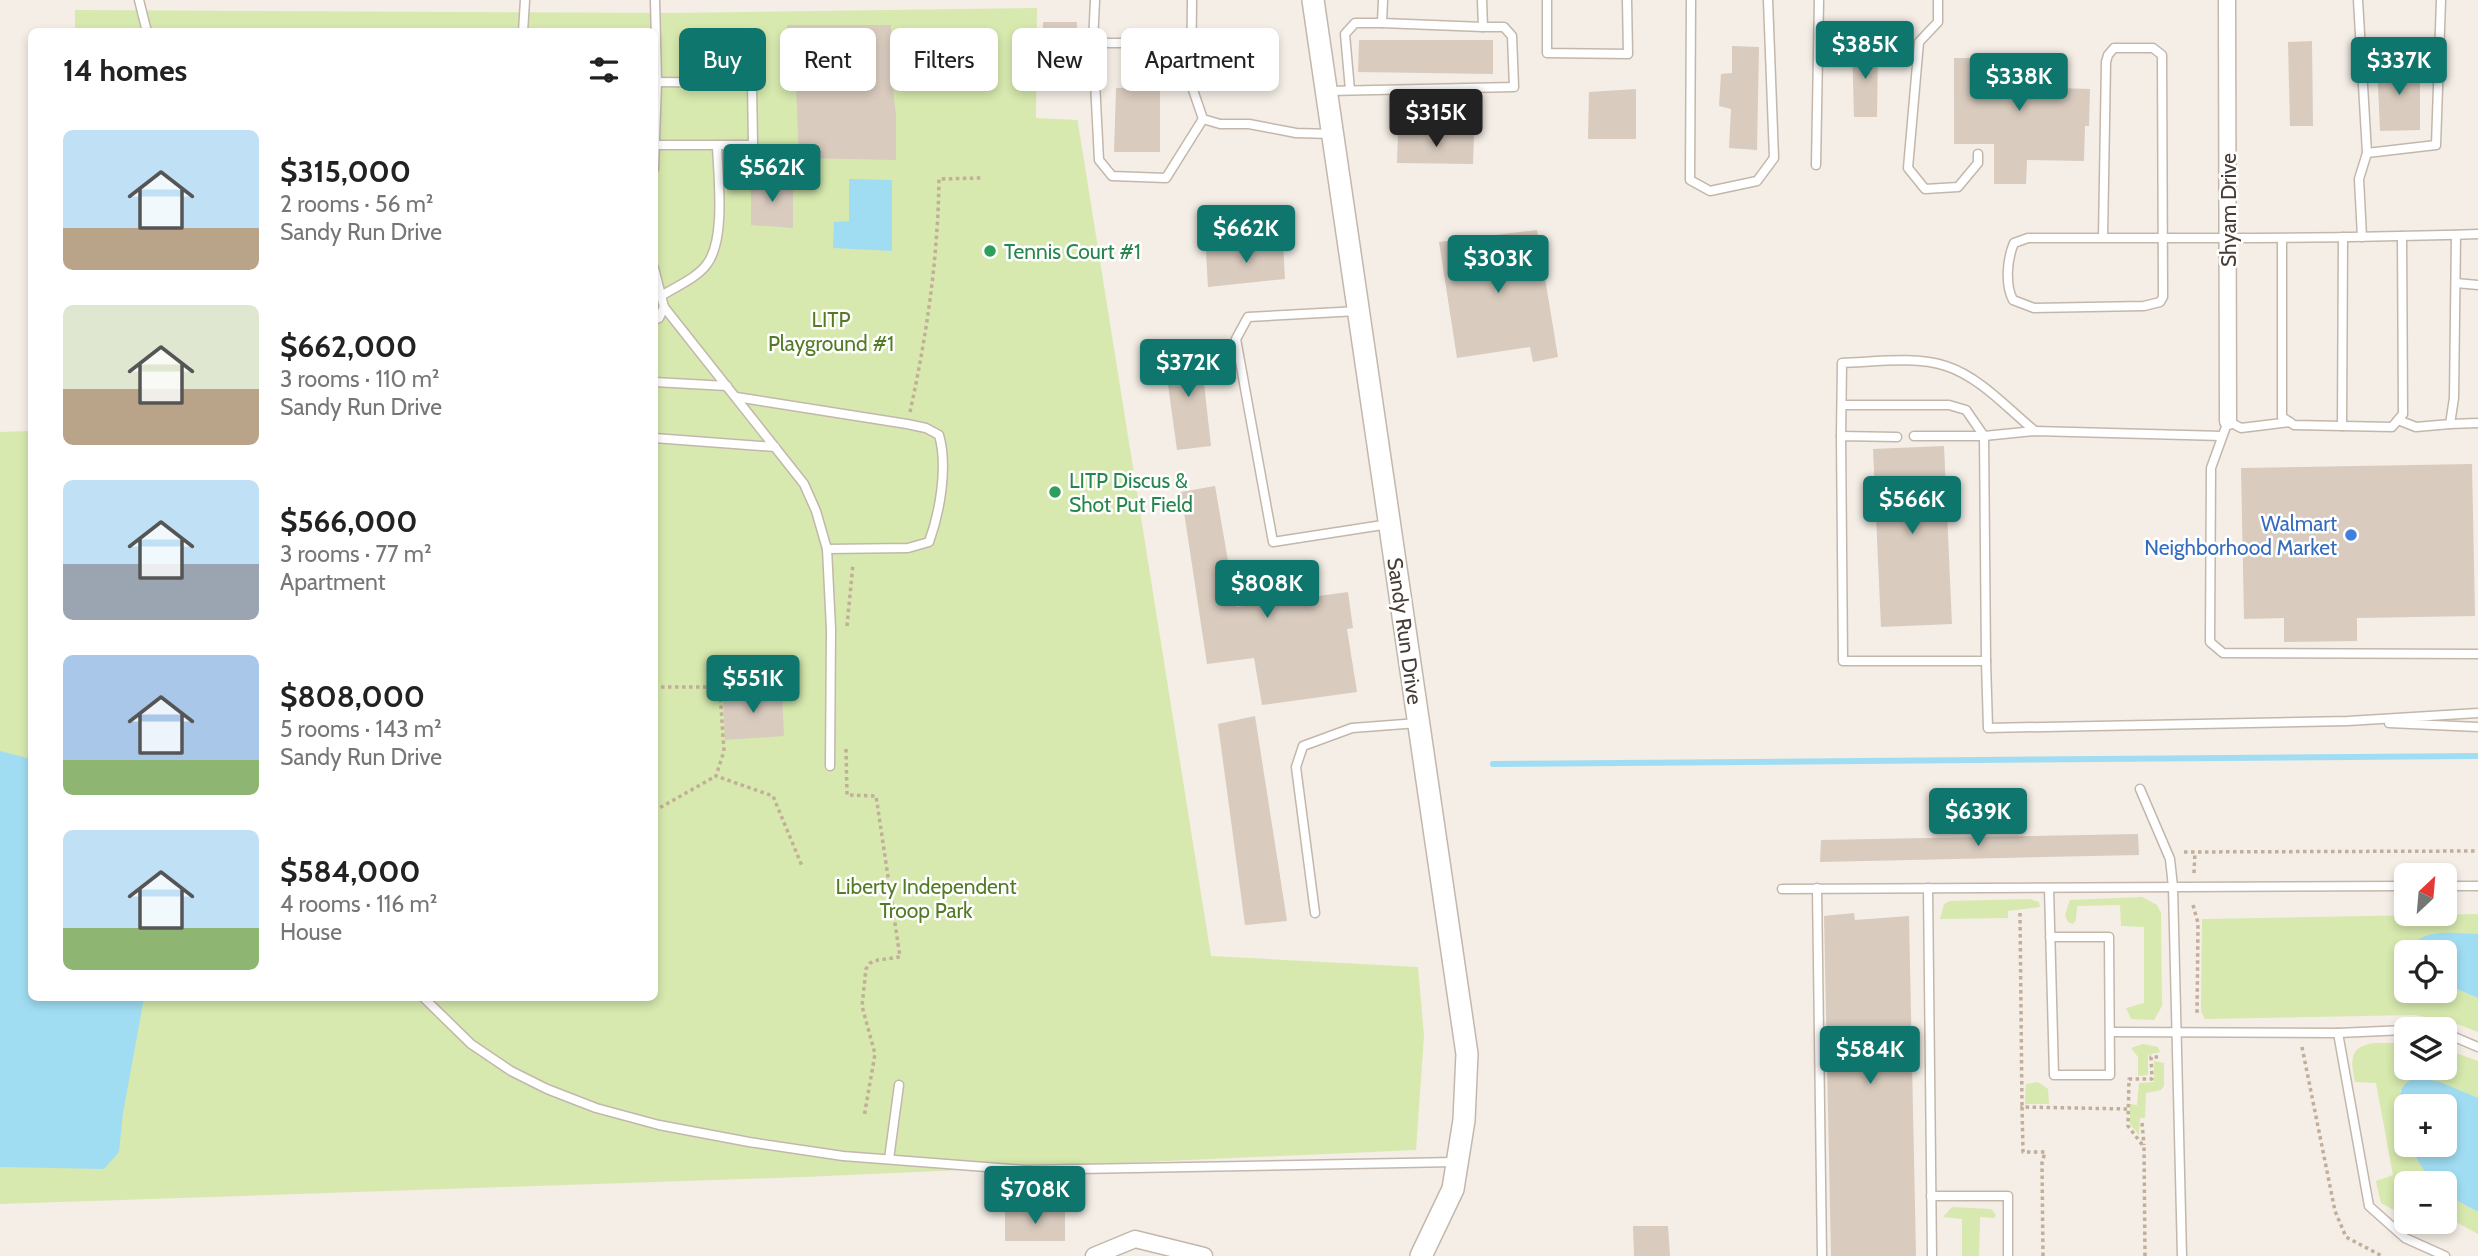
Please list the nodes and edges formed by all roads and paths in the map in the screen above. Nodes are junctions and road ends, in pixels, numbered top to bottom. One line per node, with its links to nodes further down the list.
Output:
1 (139, 0): 20 (lane)
2 (525, 0): 21 (lane)
3 (655, 0): 22 (lane)
4 (1095, 0): 23 (lane)
5 (1192, 0): 24 (lane)
6 (1313, 0): 29 (street, Sandy Run Drive)
7 (1383, 0): 18 (lane)
8 (1482, 0): 19 (lane)
9 (1547, 0): 10 (lane)
10 (1627, 0)
11 (1691, 0): 12 (lane)
12 (1768, 0)
13 (1819, 0): 36 (lane)
14 (1938, 0): 35 (lane)
15 (2227, 0): 45 (street, Shyam Drive)
16 (2358, 0): 34 (lane)
17 (2441, 0): 34 (lane)
18 (1382, 23): 19 (lane); 26 (lane)
19 (1483, 27): 26 (lane)
20 (146, 28)
21 (523, 28)
22 (656, 28)
23 (1094, 28)
24 (1191, 28)
25 (658, 82): 33 (lane)
26 (1350, 90): 29 (lane)
27 (1095, 91): 30 (lane)
28 (1193, 91): 30 (lane)
29 (1326, 91): 31 (street, Sandy Run Drive)
30 (1203, 119): 31 (lane)
31 (1332, 134): 52 (street, Sandy Run Drive)
32 (658, 145): 33 (lane)
33 (717, 145): 50 (lane)
34 (2367, 153): 42 (lane)
35 (1978, 154)
36 (1816, 165)
37 (982, 177): 61 (path)
38 (2478, 234): 39 (lane)
39 (2456, 235): 40 (lane); 48 (lane)
40 (2402, 236): 42 (lane); 58 (lane)
41 (2343, 237): 42 (lane); 46 (lane); 63 (lane)
42 (2362, 237)
43 (2103, 238): 44 (lane); 44 (lane); 44 (lane)
44 (2161, 238): 45 (lane)
45 (2228, 238): 46 (lane); 64 (street, Shyam Drive)
46 (2282, 239): 59 (lane)
47 (658, 282): 50 (lane)
48 (2456, 283): 49 (lane); 62 (lane)
49 (2478, 285)
50 (662, 296): 51 (lane)
51 (664, 307): 53 (lane); 55 (lane)
52 (1358, 311): 72 (street, Sandy Run Drive); 72 (lane)
53 (658, 318)
54 (658, 382): 55 (lane)
55 (727, 386): 56 (lane)
56 (736, 397): 61 (lane); 71 (lane)
57 (1842, 405): 65 (lane); 66 (lane); 69 (lane)
58 (2398, 420): 62 (lane); 63 (lane)
59 (2290, 422): 63 (lane); 64 (lane)
60 (2478, 423): 62 (lane)
61 (907, 424): 73 (lane)
62 (2450, 424)
63 (2343, 426)
64 (2225, 428): 65 (lane); 76 (lane)
65 (2035, 431): 69 (lane)
66 (1841, 436): 67 (lane); 77 (lane)
67 (1897, 436)
68 (1914, 436): 69 (lane)
69 (1984, 436): 77 (lane)
70 (658, 438): 71 (lane)
71 (775, 447): 74 (lane)
72 (1389, 524): 81 (street, Sandy Run Drive)
73 (854, 547): 74 (lane); 75 (path)
74 (827, 549): 84 (lane)
75 (846, 632)
76 (2478, 654)
77 (1986, 661): 80 (lane)
78 (658, 687): 85 (path)
79 (2478, 713): 80 (lane)
80 (2348, 721): 82 (lane)
81 (1418, 723): 102 (lane); 122 (street, Sandy Run Drive)
82 (2478, 727)
83 (846, 742): 118 (path)
84 (830, 766)
85 (716, 776): 87 (path); 91 (path)
86 (2140, 789): 96 (lane)
87 (658, 809)
88 (2478, 851): 90 (path)
89 (2184, 852): 90 (path)
90 (2195, 852): 92 (path)
91 (802, 866)
92 (2193, 873)
93 (2394, 886): 96 (lane)
94 (2457, 886): 95 (lane)
95 (2478, 886)
96 (2173, 887): 100 (lane); 109 (lane)
97 (1782, 888): 98 (lane)
98 (1817, 888): 99 (lane); 127 (lane)
99 (1928, 888): 100 (lane); 123 (lane)
100 (2049, 888): 104 (lane)
101 (2193, 905): 106 (path)
102 (1315, 913)
103 (2020, 913): 116 (path)
104 (2050, 937): 108 (lane); 108 (lane)
105 (427, 1001): 121 (lane)
106 (2197, 1016)
107 (2394, 1031): 110 (lane)
108 (2110, 1032): 109 (lane)
109 (2178, 1032): 110 (lane); 132 (lane)
110 (2339, 1033): 134 (lane)
111 (2457, 1038): 113 (lane)
112 (2302, 1046): 133 (path)
113 (2478, 1046)
114 (2160, 1057): 117 (path)
115 (899, 1085): 121 (lane)
116 (2022, 1107): 117 (path); 130 (path)
117 (2128, 1109): 120 (path)
118 (864, 1116)
119 (2142, 1123): 120 (path)
120 (2144, 1147): 131 (path)
121 (889, 1159): 122 (lane)
122 (1458, 1162): 126 (street, Sandy Run Drive)
123 (1931, 1196): 128 (lane); 129 (lane)
124 (1094, 1256): 125 (street)
125 (1204, 1256)
126 (1421, 1256)
127 (1822, 1256)
128 (1932, 1256)
129 (2008, 1256)
130 (2043, 1256)
131 (2145, 1256)
132 (2182, 1256)
133 (2382, 1256)
134 (2445, 1256)

